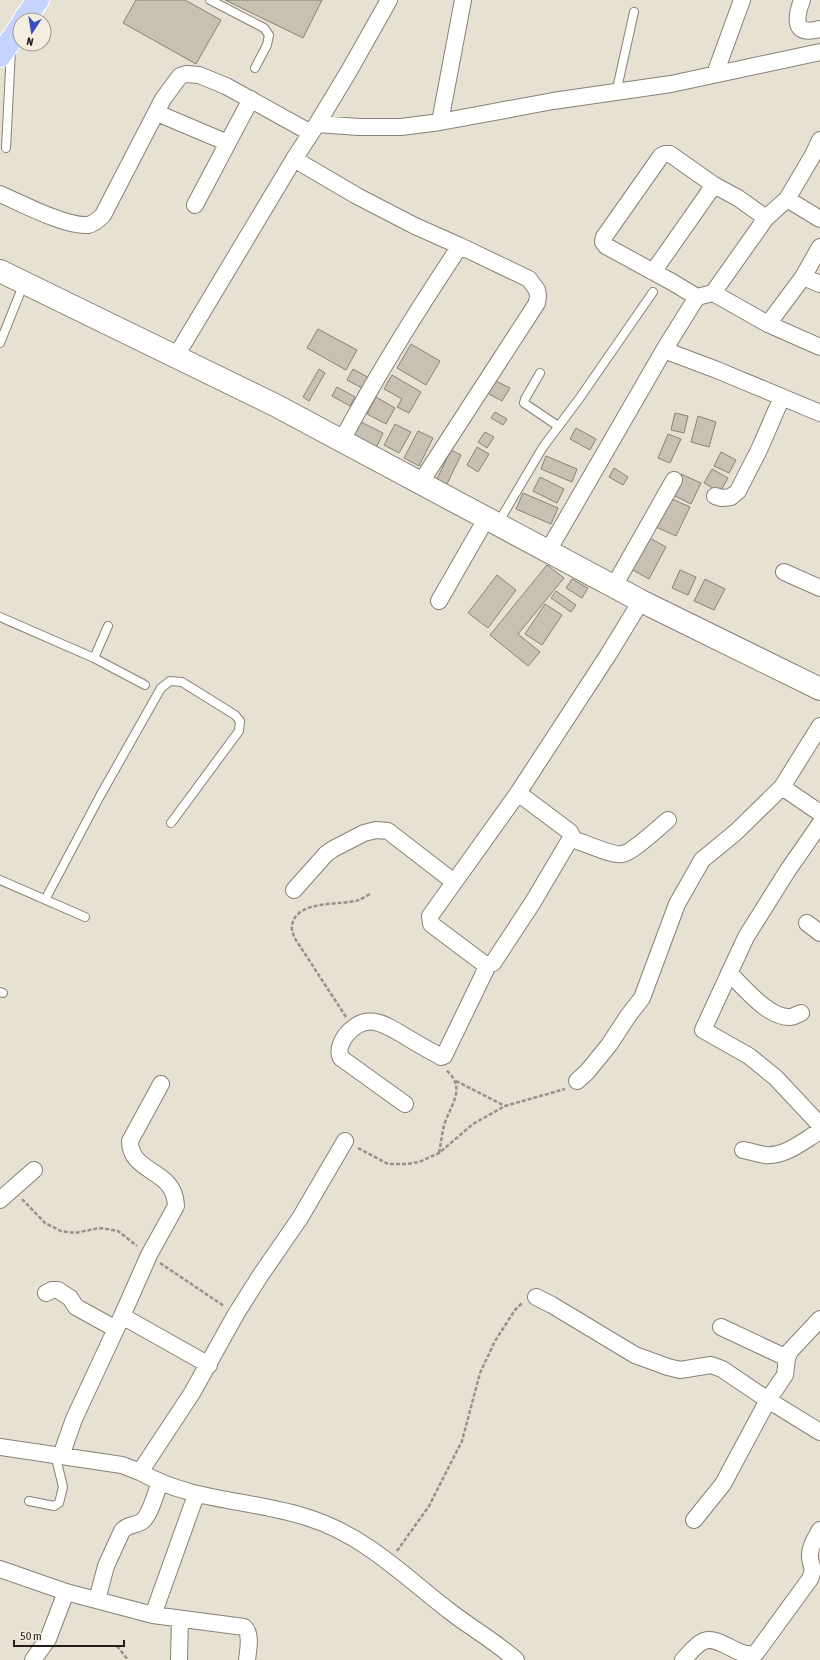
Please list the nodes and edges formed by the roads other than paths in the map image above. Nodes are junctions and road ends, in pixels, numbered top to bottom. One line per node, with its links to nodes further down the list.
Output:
1 (38, 0): 7 (highway)
2 (210, 0): 12 (lane)
3 (389, 0): 18 (street)
4 (463, 0): 17 (street)
5 (742, 0): 13 (street)
6 (802, 0): 9 (street)
7 (30, 12)
8 (634, 12): 14 (lane)
9 (820, 29)
10 (11, 41): 21 (lane)
11 (820, 52): 13 (street)
12 (255, 68)
13 (715, 74): 14 (street)
14 (616, 92): 17 (street)
15 (251, 99): 16 (street); 18 (street); 20 (street)
16 (157, 113): 20 (street); 25 (street)
17 (440, 122): 18 (street)
18 (314, 128): 23 (street)
19 (820, 140): 22 (street)
20 (228, 143): 27 (street)
21 (6, 148)
22 (817, 156): 26 (street)
23 (294, 158): 30 (street); 44 (street)
24 (714, 185): 28 (street); 33 (street); 33 (street)
25 (0, 194)
26 (787, 199): 28 (street); 29 (street)
27 (195, 205)
28 (766, 218): 38 (street)
29 (820, 219)
30 (460, 246): 49 (street); 51 (street)
31 (820, 247): 34 (street)
32 (0, 271): 35 (street)
33 (653, 272): 39 (street)
34 (803, 277): 36 (street); 40 (street)
35 (24, 282): 41 (lane); 44 (street)
36 (820, 284)
37 (653, 292): 48 (lane)
38 (713, 293): 39 (street); 40 (street)
39 (697, 297): 43 (street)
40 (768, 324): 42 (street)
41 (0, 344)
42 (820, 348)
43 (664, 350): 46 (street); 54 (street)
44 (176, 356): 49 (street)
45 (540, 373): 48 (lane)
46 (782, 397): 47 (street); 52 (street)
47 (820, 413)
48 (558, 426): 53 (lane)
49 (342, 440): 51 (street)
50 (674, 480): 56 (street)
51 (421, 482): 53 (street)
52 (715, 496)
53 (491, 522): 54 (street); 58 (street)
54 (548, 551): 56 (street)
55 (784, 572): 57 (street)
56 (614, 586): 59 (street)
57 (820, 588)
58 (439, 601)
59 (641, 601): 64 (street); 67 (street)
60 (0, 617): 62 (lane)
61 (108, 626): 62 (lane)
62 (94, 658): 63 (lane)
63 (145, 685)
64 (820, 689)
65 (820, 726): 66 (street)
66 (782, 787): 68 (street); 83 (street)
67 (518, 793): 72 (street); 74 (street)
68 (820, 813)
69 (668, 820): 72 (street)
70 (171, 822): 76 (lane)
71 (820, 824): 81 (street)
72 (572, 839): 80 (street)
73 (0, 880): 76 (lane)
74 (454, 882): 75 (street); 80 (street)
75 (294, 890)
76 (46, 898): 77 (lane)
77 (85, 917)
78 (807, 923): 79 (street)
79 (820, 933)
80 (488, 965): 85 (street)
81 (729, 973): 82 (street); 86 (street)
82 (801, 1013)
83 (577, 1081)
84 (161, 1084): 95 (street)
85 (405, 1104)
86 (820, 1125)
87 (820, 1131): 89 (street)
88 (345, 1141): 98 (street)
89 (743, 1150)
90 (34, 1170): 91 (street)
91 (0, 1200)
92 (46, 1293): 95 (street)
93 (536, 1297): 99 (street)
94 (820, 1319): 97 (street)
95 (119, 1322): 98 (street); 102 (street)
96 (721, 1326): 97 (street)
97 (787, 1358): 99 (street)
98 (209, 1365): 103 (street)
99 (768, 1400): 100 (street); 107 (street)
100 (820, 1432)
101 (0, 1447): 102 (street)
102 (58, 1455): 103 (street); 106 (lane)
103 (140, 1472): 104 (street)
104 (160, 1482): 105 (street); 111 (street)
105 (196, 1494): 112 (street); 117 (street)
106 (29, 1501)
107 (694, 1520)
108 (820, 1530): 118 (street)
109 (0, 1569): 110 (street)
110 (66, 1592): 111 (street); 114 (street)
111 (97, 1600): 112 (street)
112 (153, 1615): 113 (street)
113 (180, 1619): 115 (street); 116 (street)
114 (33, 1660)
115 (179, 1660)
116 (247, 1660)
117 (516, 1660)
118 (683, 1660)

